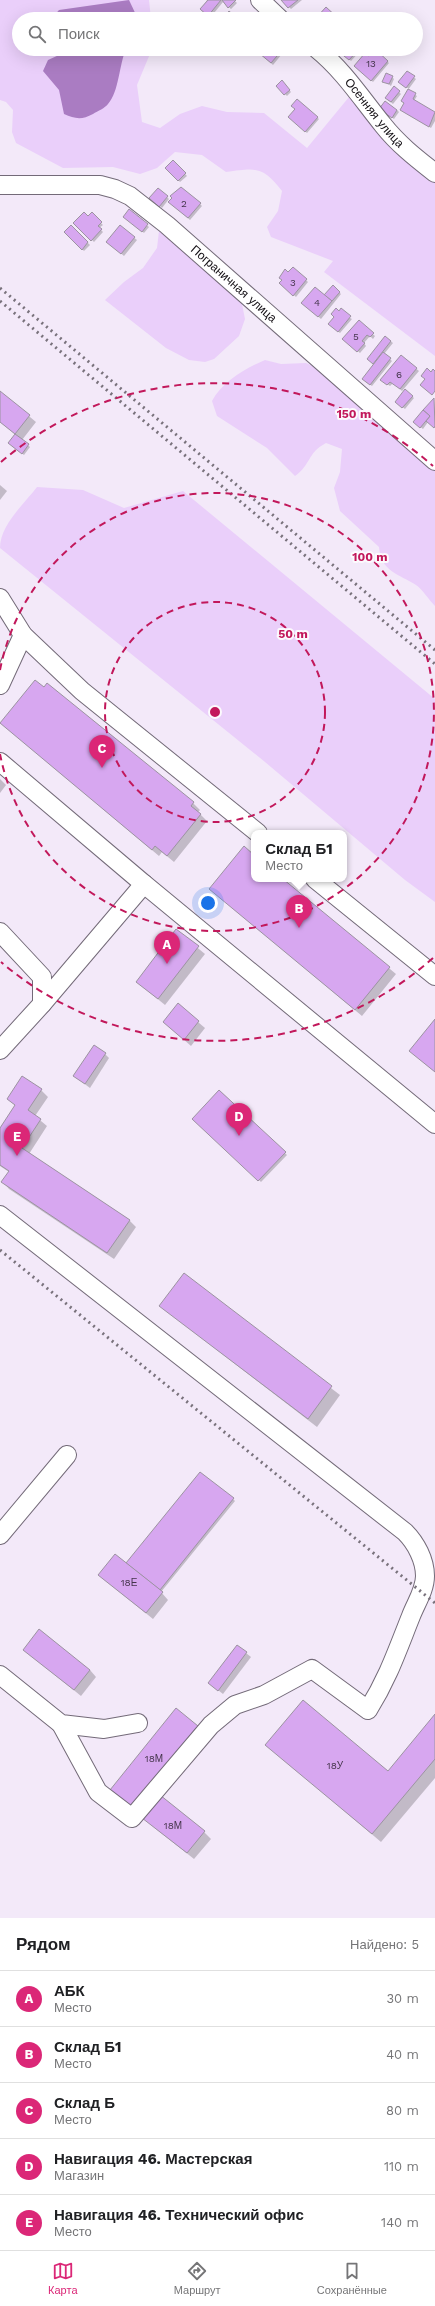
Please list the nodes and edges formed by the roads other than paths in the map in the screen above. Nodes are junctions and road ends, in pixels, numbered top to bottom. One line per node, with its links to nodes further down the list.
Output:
1 (260, 0): 2 (street)
2 (273, 12)
3 (324, 56): 4 (street, Осенняя улица)
4 (435, 172)
5 (0, 185): 6 (street, Пограничная улица)
6 (435, 461)
7 (0, 598): 8 (street)
8 (23, 635): 9 (street); 11 (street)
9 (0, 685)
10 (0, 762): 13 (street)
11 (254, 830)
12 (319, 882): 15 (street)
13 (144, 884): 16 (street); 18 (street)
14 (0, 932): 16 (street)
15 (435, 976)
16 (42, 1004): 17 (street)
17 (0, 1050)
18 (435, 1124)
19 (0, 1215): 24 (street)
20 (67, 1455): 21 (street)
21 (0, 1535)
22 (0, 1675): 24 (street)
23 (138, 1723): 24 (street)
24 (61, 1724)

